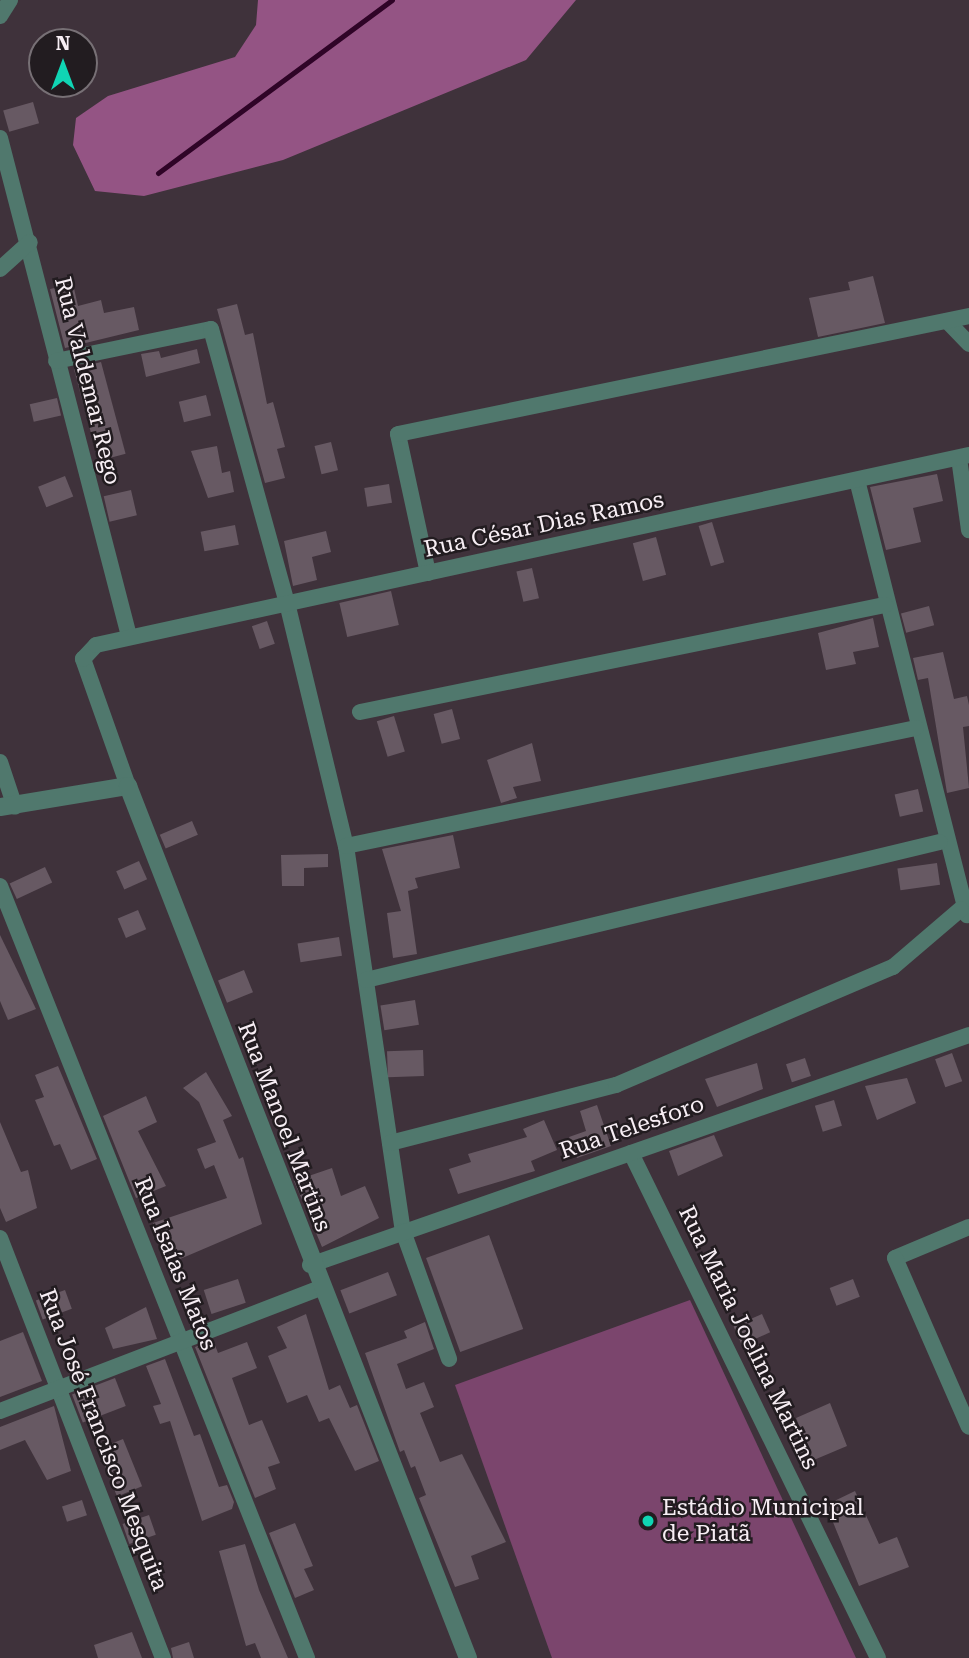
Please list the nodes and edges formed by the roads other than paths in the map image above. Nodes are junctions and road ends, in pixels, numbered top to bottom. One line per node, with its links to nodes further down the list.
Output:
1 (10, 0): 2 (street)
2 (0, 16)
3 (0, 138): 4 (street, Rua Valdemar Rego)
4 (30, 242): 5 (street); 9 (street, Rua Valdemar Rego)
5 (0, 269)
6 (969, 316): 7 (street)
7 (947, 321): 8 (street); 13 (street)
8 (969, 344)
9 (56, 362): 15 (street); 16 (street, Rua Valdemar Rego)
10 (964, 456): 11 (street, Rua César Dias Ramos); 12 (street)
11 (857, 480): 13 (street, Rua César Dias Ramos); 14 (street)
12 (969, 530)
13 (428, 573): 15 (street, Rua César Dias Ramos)
14 (885, 605): 17 (street); 18 (street)
15 (288, 607): 16 (street, Rua César Dias Ramos); 23 (street)
16 (129, 636): 20 (street, Rua Manoel Martins)
17 (360, 712)
18 (916, 728): 23 (street); 25 (street)
19 (0, 762): 21 (street)
20 (128, 786): 21 (street); 33 (street, Rua Manoel Martins)
21 (8, 807)
22 (940, 842): 26 (street)
23 (346, 846): 26 (street)
24 (0, 886): 35 (street, Rua Isaías Matos)
25 (965, 912): 28 (street)
26 (366, 980): 28 (street)
27 (969, 1035): 29 (street, Rua Telesforo)
28 (390, 1143): 31 (street)
29 (631, 1153): 31 (street, Rua Telesforo); 43 (street, Rua Maria Joelina Martins)
30 (969, 1227): 39 (street)
31 (402, 1231): 33 (street, Rua Telesforo); 36 (street)
32 (0, 1238): 37 (street, Rua José Francisco Mesquita)
33 (310, 1265): 34 (street, Rua Manoel Martins)
34 (320, 1287): 35 (street); 42 (street, Rua Manoel Martins)
35 (180, 1340): 37 (street); 41 (street, Rua Isaías Matos)
36 (449, 1359)
37 (58, 1388): 38 (street); 40 (street, Rua José Francisco Mesquita)
38 (0, 1411)
39 (969, 1426)
40 (163, 1658)
41 (307, 1658)
42 (468, 1658)
43 (878, 1658)

